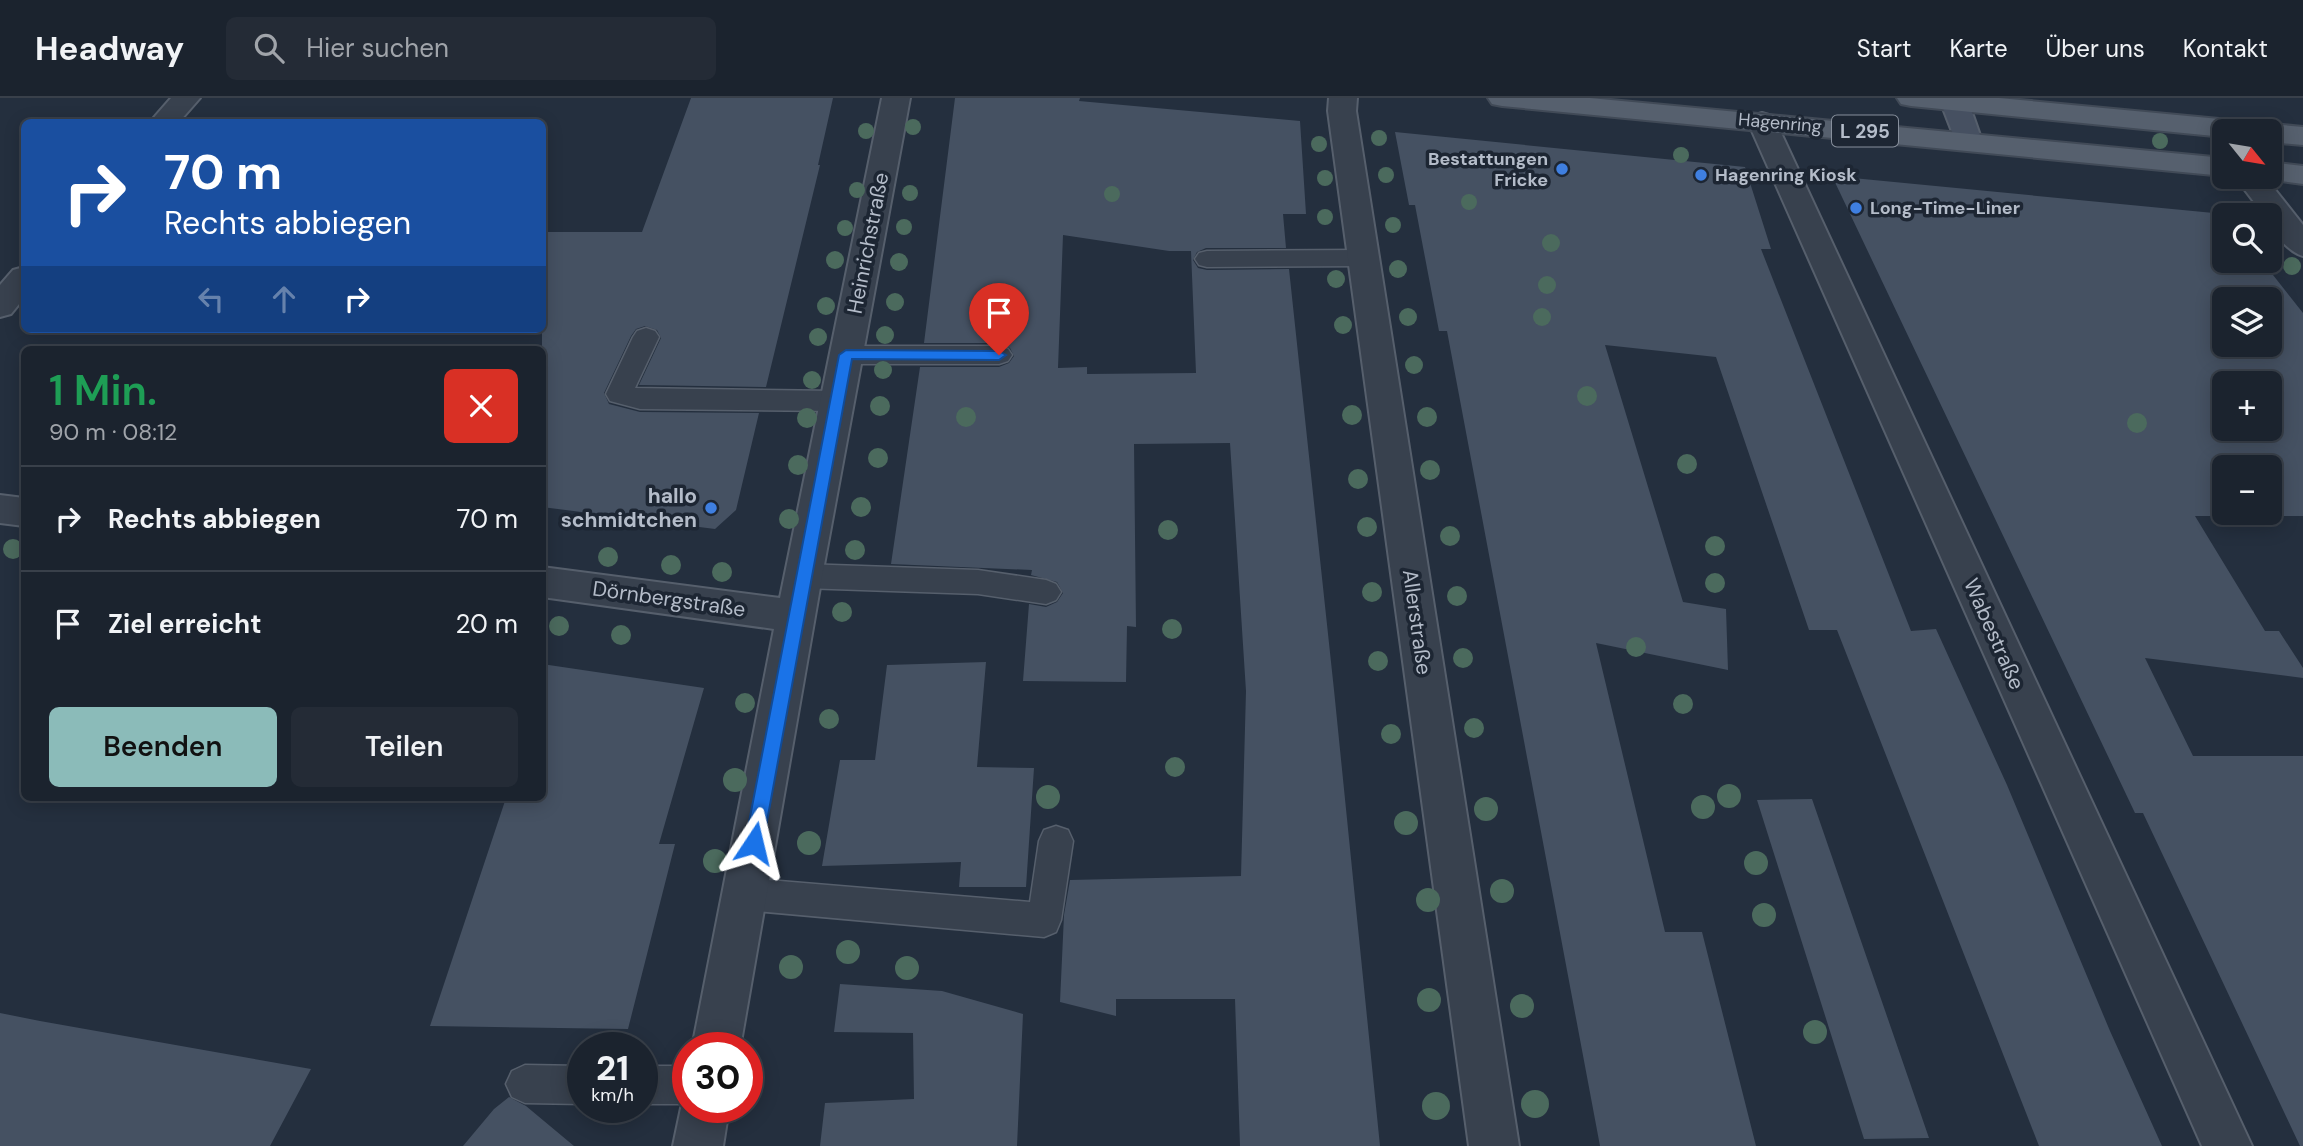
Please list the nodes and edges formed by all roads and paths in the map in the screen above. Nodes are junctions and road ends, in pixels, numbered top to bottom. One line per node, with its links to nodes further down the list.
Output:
1 (186, 98): 7 (street)
2 (896, 98): 23 (street, Heinrichstraße)
3 (1343, 98): 18 (street, Allerstraße)
4 (1502, 98): 8 (main road, Hagenring / L 295)
5 (1911, 98): 6 (main road, L 295)
6 (1954, 100): 9 (main road, L 295); 12 (main road)
7 (167, 119)
8 (1762, 122): 12 (main road, Hagenring / L 295); 40 (street, Wabestraße)
9 (2212, 127)
10 (2282, 134): 11 (main road)
11 (2303, 136)
12 (1968, 141): 13 (main road, Hagenring / L 295)
13 (2212, 166)
14 (2282, 172): 15 (main road)
15 (2303, 175)
16 (2259, 189): 17 (street)
17 (2303, 246)
18 (1362, 249): 19 (lane); 39 (street, Allerstraße)
19 (1211, 251)
20 (21, 282): 21 (street)
21 (0, 306)
22 (646, 337): 25 (lane)
23 (846, 355): 24 (lane); 25 (street, Heinrichstraße)
24 (999, 355)
25 (837, 401): 28 (street, Heinrichstraße)
26 (0, 509): 27 (street)
27 (21, 512)
28 (803, 576): 30 (lane); 31 (street, Heinrichstraße)
29 (546, 583): 31 (street, Dörnbergstraße)
30 (1046, 592)
31 (796, 616): 33 (street, Heinrichstraße)
32 (1056, 841): 33 (lane)
33 (744, 894): 34 (street, Heinrichstraße)
34 (719, 1032)
35 (525, 1084): 36 (lane)
36 (567, 1085)
37 (702, 1123): 38 (street)
38 (698, 1146)
39 (1494, 1146)
40 (2227, 1146)

